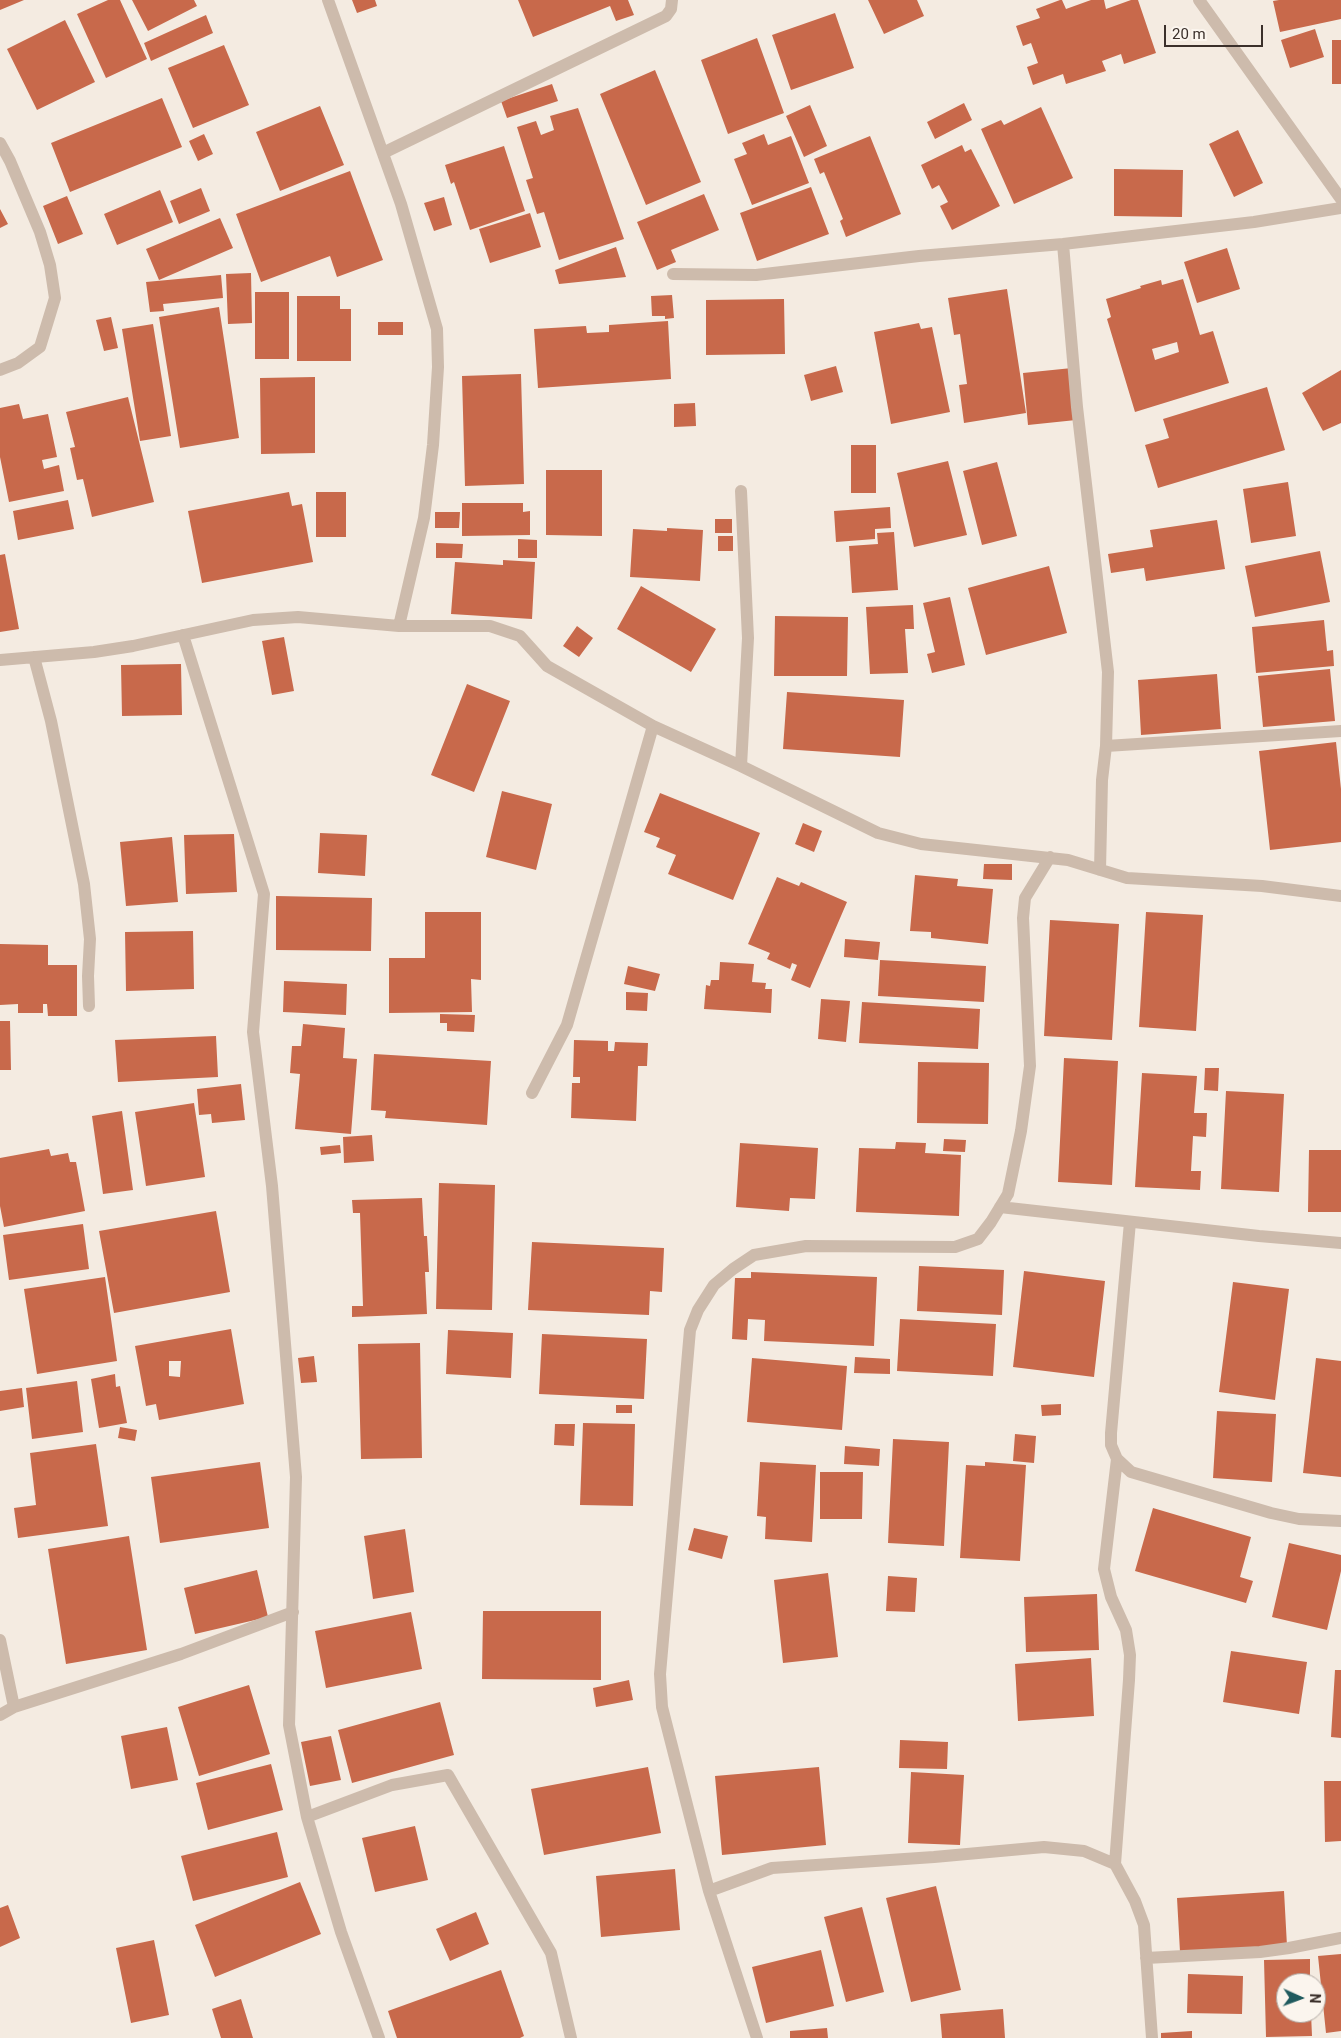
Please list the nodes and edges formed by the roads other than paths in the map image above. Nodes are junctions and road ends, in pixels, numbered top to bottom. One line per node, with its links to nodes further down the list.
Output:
1 (328, 0): 5 (street)
2 (672, 0): 5 (street)
3 (1199, 0): 6 (street)
4 (0, 143): 10 (street)
5 (383, 153): 12 (street)
6 (1341, 199)
7 (1341, 208): 8 (street)
8 (1063, 244): 9 (street); 18 (street)
9 (673, 274)
10 (0, 370)
11 (741, 491): 19 (street)
12 (399, 626): 13 (street); 16 (street)
13 (183, 635): 14 (street); 30 (street)
14 (34, 657): 15 (street); 23 (street)
15 (0, 660)
16 (653, 726): 19 (street); 24 (street)
17 (1341, 730): 18 (street)
18 (1106, 746): 21 (street)
19 (742, 766): 20 (street)
20 (1050, 857): 21 (street); 25 (street)
21 (1100, 870): 22 (street)
22 (1341, 896)
23 (89, 1006)
24 (532, 1093)
25 (1000, 1208): 26 (street); 36 (street)
26 (1130, 1222): 27 (street); 28 (street)
27 (1341, 1243)
28 (1117, 1459): 29 (street); 35 (street)
29 (1341, 1522)
30 (293, 1612): 32 (street); 34 (street)
31 (0, 1640): 32 (street)
32 (14, 1707): 33 (street)
33 (0, 1714)
34 (307, 1817): 39 (street); 40 (street)
35 (1115, 1864): 36 (street); 38 (street)
36 (709, 1891): 41 (street)
37 (1341, 1938): 38 (street)
38 (1146, 1958): 42 (street)
39 (379, 2038)
40 (571, 2038)
41 (757, 2038)
42 (1152, 2038)

